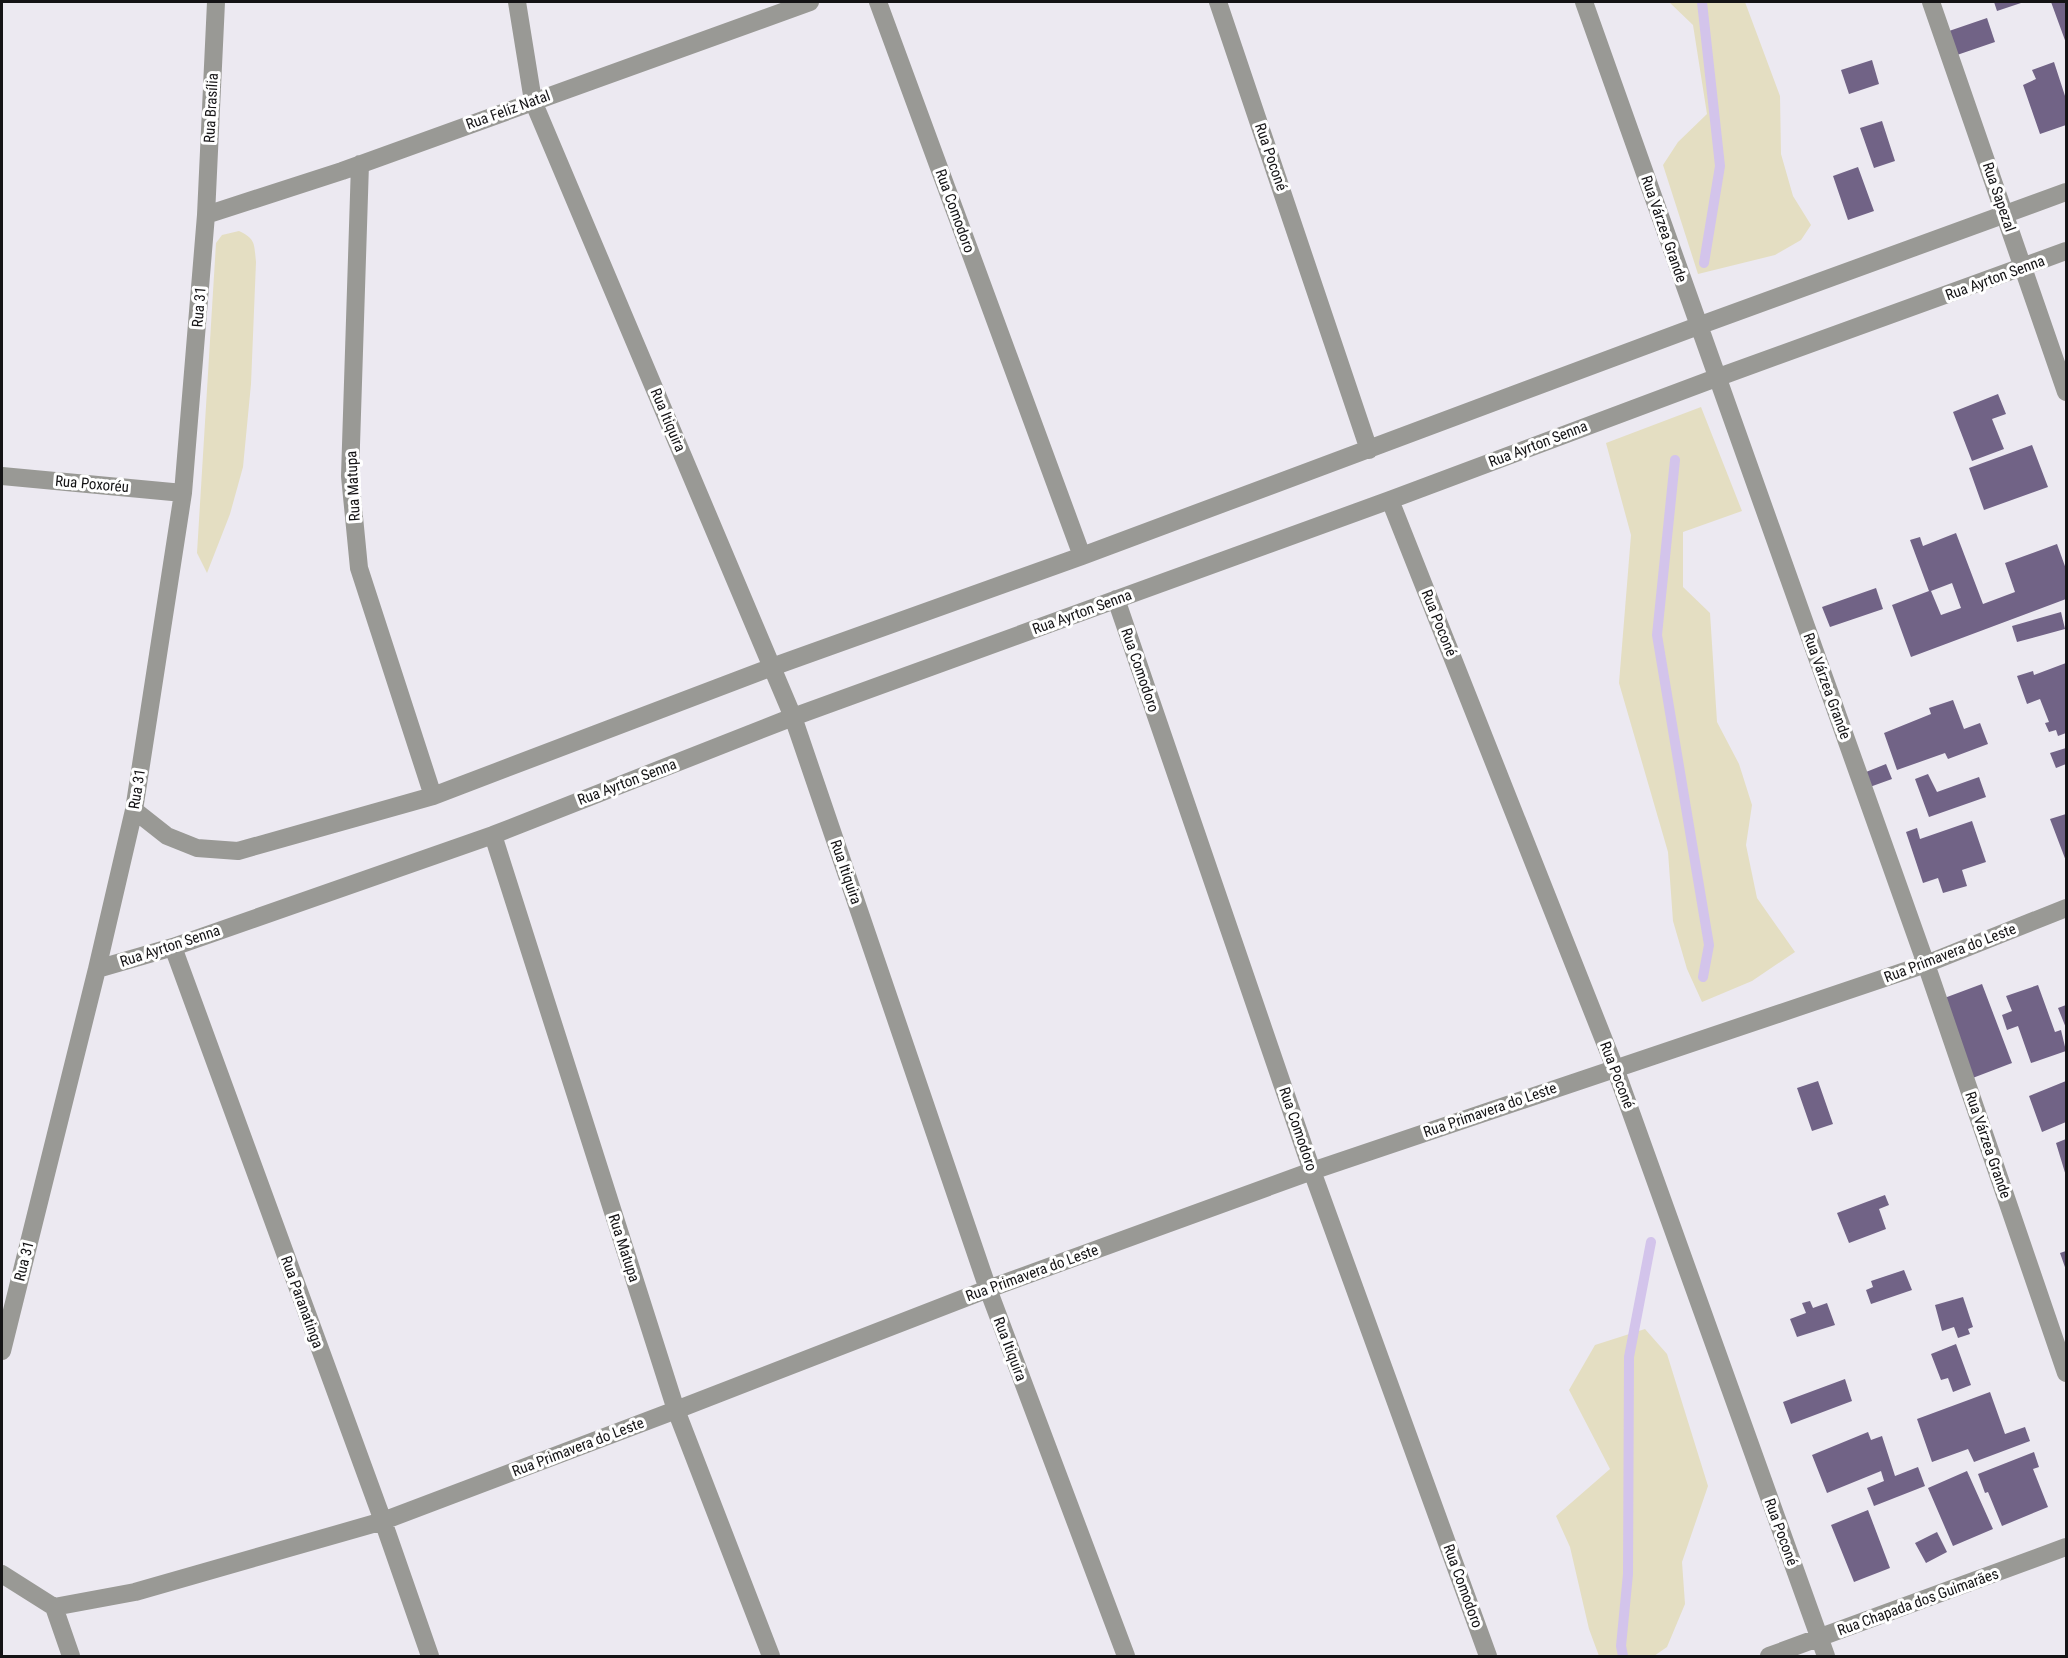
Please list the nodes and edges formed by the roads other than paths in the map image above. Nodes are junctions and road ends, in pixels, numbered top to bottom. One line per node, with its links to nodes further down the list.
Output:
1 (216, 2): 11 (street, Rua Brasília)
2 (518, 2): 8 (street, Rua Itiquira)
3 (810, 2): 8 (street, Rua Feliz Natal)
4 (878, 2): 22 (street, Rua Comodoro)
5 (1218, 2): 18 (street, Rua Poconé)
6 (1584, 2): 15 (street, Rua Várzea Grande)
7 (1932, 2): 12 (street, Rua Sapezal)
8 (533, 100): 9 (street, Rua Feliz Natal); 24 (street, Rua Itiquira)
9 (360, 164): 11 (street, Rua Feliz Natal); 26 (street, Rua Matupa)
10 (2067, 192): 12 (street)
11 (206, 215): 20 (street, Rua 31)
12 (2005, 215): 14 (street, Rua Sapezal); 15 (street)
13 (2067, 251): 14 (street, Rua Ayrton Senna)
14 (2023, 268): 16 (street, Rua Ayrton Senna); 17 (street, Rua Sapezal)
15 (1698, 326): 16 (street, Rua Várzea Grande); 18 (street)
16 (1716, 378): 21 (street, Rua Ayrton Senna); 31 (street, Rua Várzea Grande)
17 (2067, 392)
18 (1370, 450): 22 (street)
19 (2, 476): 20 (street, Rua Poxoréu)
20 (183, 493): 27 (street, Rua 31)
21 (1390, 500): 23 (street, Rua Ayrton Senna); 33 (street, Rua Poconé)
22 (1082, 556): 24 (street)
23 (1116, 599): 25 (street, Rua Ayrton Senna); 34 (street, Rua Comodoro)
24 (772, 668): 25 (street, Rua Itiquira); 26 (street)
25 (793, 717): 28 (street, Rua Ayrton Senna); 35 (street, Rua Itiquira)
26 (433, 796): 27 (street)
27 (134, 810): 32 (street, Rua 31)
28 (493, 835): 30 (street, Rua Ayrton Senna); 38 (street, Rua Matupa)
29 (2067, 908): 31 (street, Rua Primavera do Leste)
30 (173, 947): 32 (street, Rua Ayrton Senna); 39 (street, Rua Paranatinga)
31 (1926, 964): 33 (street, Rua Primavera do Leste); 37 (street, Rua Várzea Grande)
32 (97, 969): 36 (street, Rua 31)
33 (1615, 1068): 34 (street, Rua Primavera do Leste); 43 (street, Rua Poconé)
34 (1312, 1171): 35 (street, Rua Primavera do Leste); 48 (street, Rua Comodoro)
35 (988, 1289): 38 (street, Rua Primavera do Leste); 47 (street, Rua Itiquira)
36 (2, 1351)
37 (2067, 1373)
38 (676, 1410): 39 (street, Rua Primavera do Leste); 46 (street, Rua Matupa)
39 (383, 1521): 42 (street, Rua Primavera do Leste); 45 (street, Rua Paranatinga)
40 (2067, 1547): 43 (street, Rua Chapada dos Guimarães)
41 (2, 1574): 42 (street)
42 (54, 1607): 44 (street)
43 (1819, 1638): 49 (street, Rua Chapada dos Guimarães); 50 (street, Rua Poconé)
44 (71, 1656)
45 (430, 1656)
46 (771, 1656)
47 (1126, 1656)
48 (1488, 1656)
49 (1769, 1656)
50 (1826, 1656)

